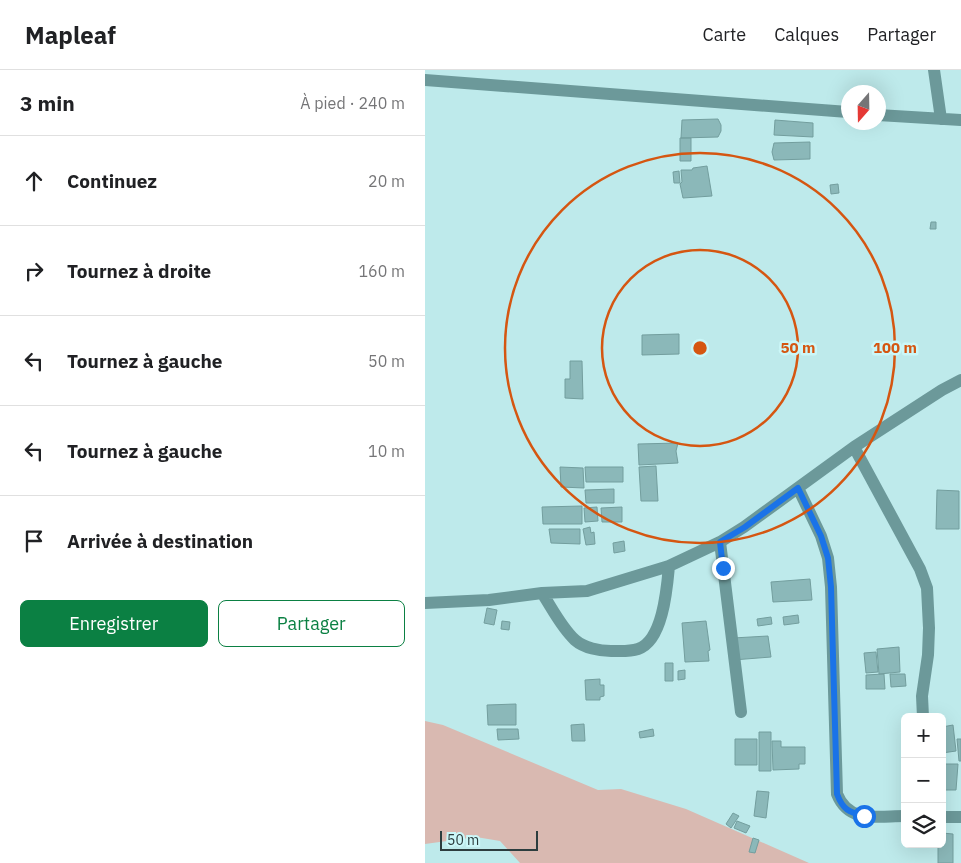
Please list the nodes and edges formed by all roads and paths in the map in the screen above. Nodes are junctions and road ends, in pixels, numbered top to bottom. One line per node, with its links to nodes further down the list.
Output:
1 (934, 70): 5 (street)
2 (425, 80): 3 (street)
3 (841, 111)
4 (886, 115): 5 (street)
5 (941, 119): 6 (street)
6 (961, 120)
7 (961, 380): 8 (street)
8 (854, 447): 9 (street); 15 (street)
9 (798, 488): 10 (street); 16 (street)
10 (720, 542): 11 (street); 14 (street)
11 (669, 566): 12 (street); 12 (street)
12 (542, 593): 13 (street)
13 (425, 603)
14 (741, 712)
15 (923, 713)
16 (901, 816)
17 (946, 817): 18 (street)
18 (961, 817)

